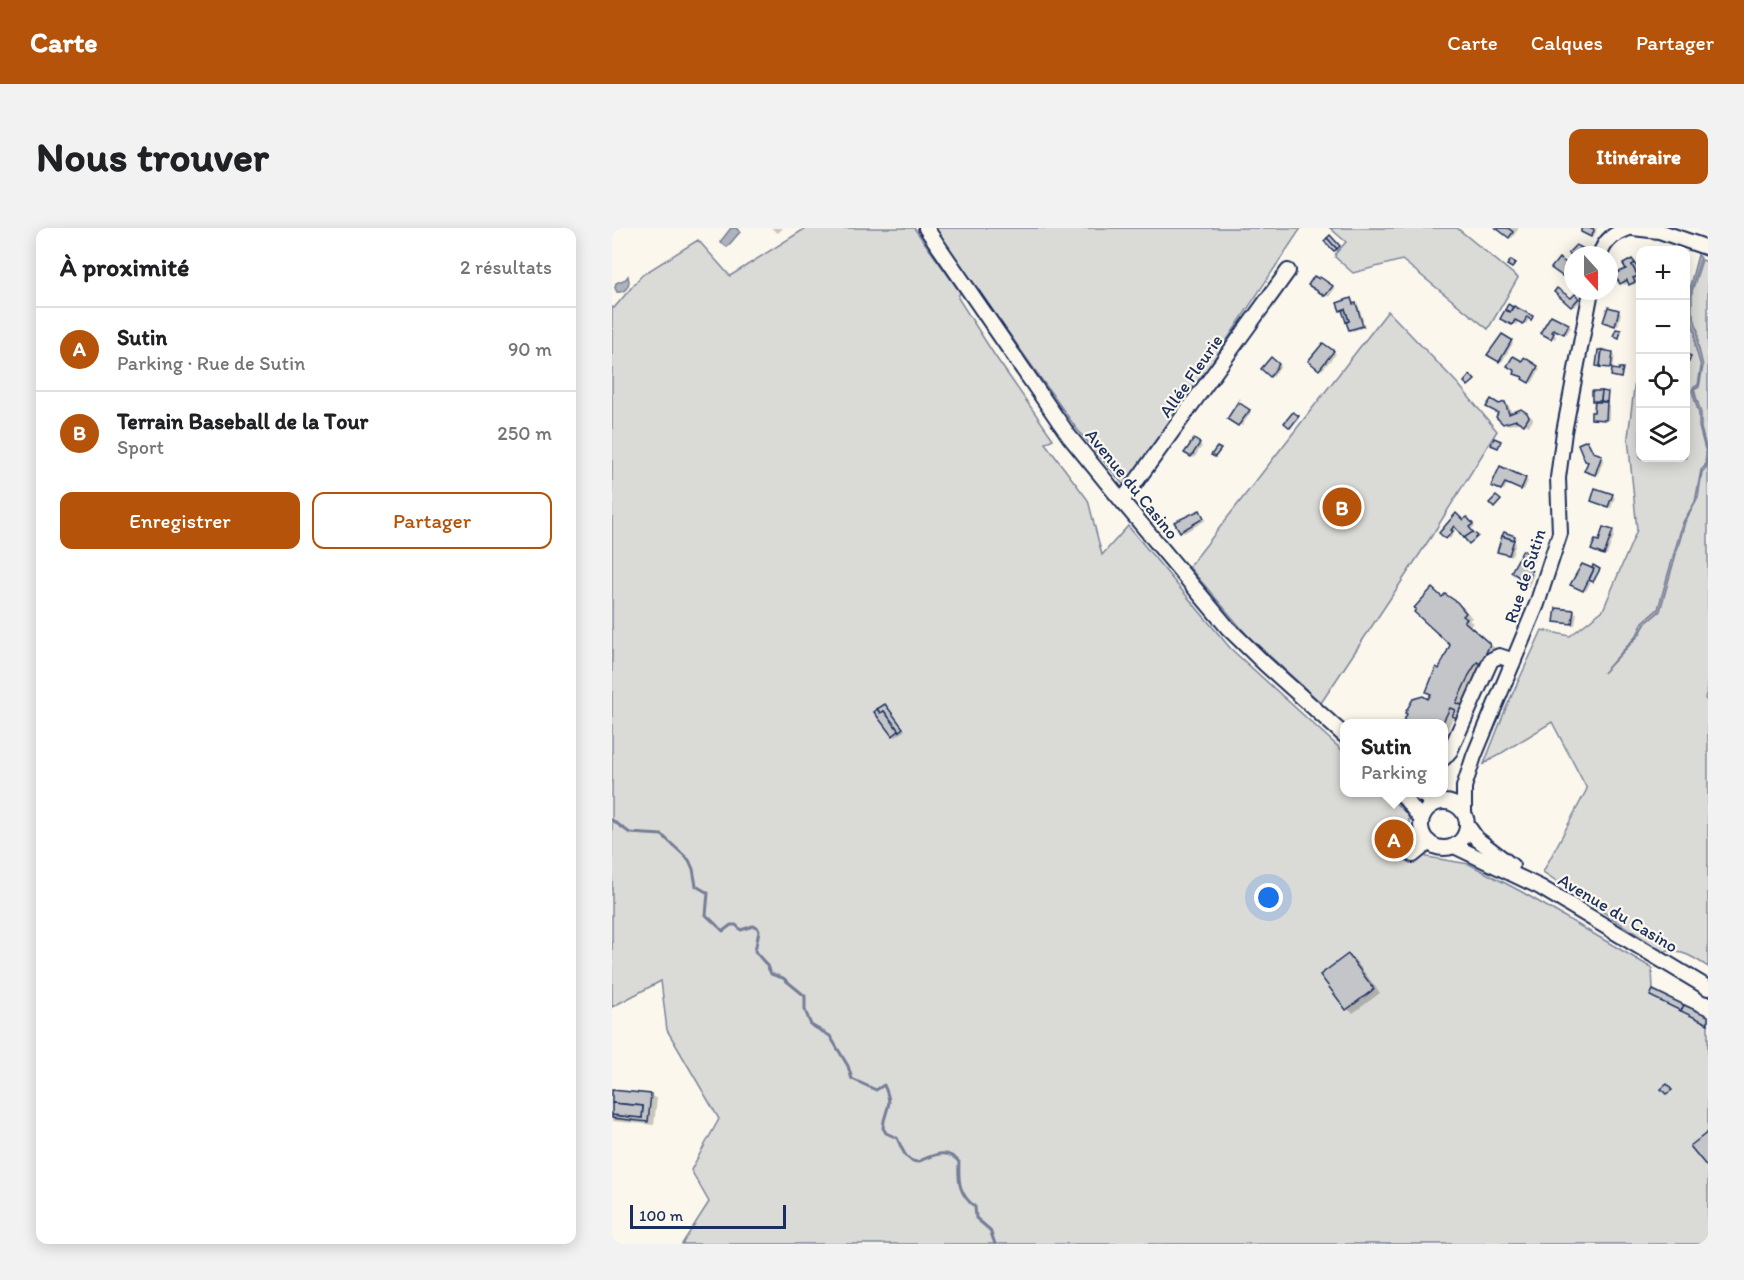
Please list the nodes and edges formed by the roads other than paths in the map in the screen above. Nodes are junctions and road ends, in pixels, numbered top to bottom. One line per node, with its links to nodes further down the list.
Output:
1 (926, 228): 7 (street, Avenue du Casino)
2 (1631, 228): 3 (street); 4 (street)
3 (1603, 246)
4 (1708, 248)
5 (1288, 271): 7 (street, Allée Fleurie)
6 (1589, 300): 8 (street, Rue de Sutin)
7 (1122, 501): 9 (street, Avenue du Casino)
8 (1514, 661): 10 (street); 11 (street, Rue de Sutin)
9 (1340, 731)
10 (1448, 753)
11 (1474, 756): 14 (street, Rue de Sutin); 17 (street, Rue de Sutin)
12 (1404, 797): 18 (street)
13 (1429, 797): 16 (street)
14 (1448, 797)
15 (1448, 797): 16 (street, Rue de Sutin)
16 (1440, 802): 17 (street); 18 (street)
17 (1466, 818): 20 (street); 22 (street)
18 (1421, 819): 19 (street)
19 (1429, 842): 20 (street); 21 (street)
20 (1454, 846): 22 (street)
21 (1413, 855)
22 (1540, 887): 23 (street, Avenue du Casino)
23 (1708, 988)

